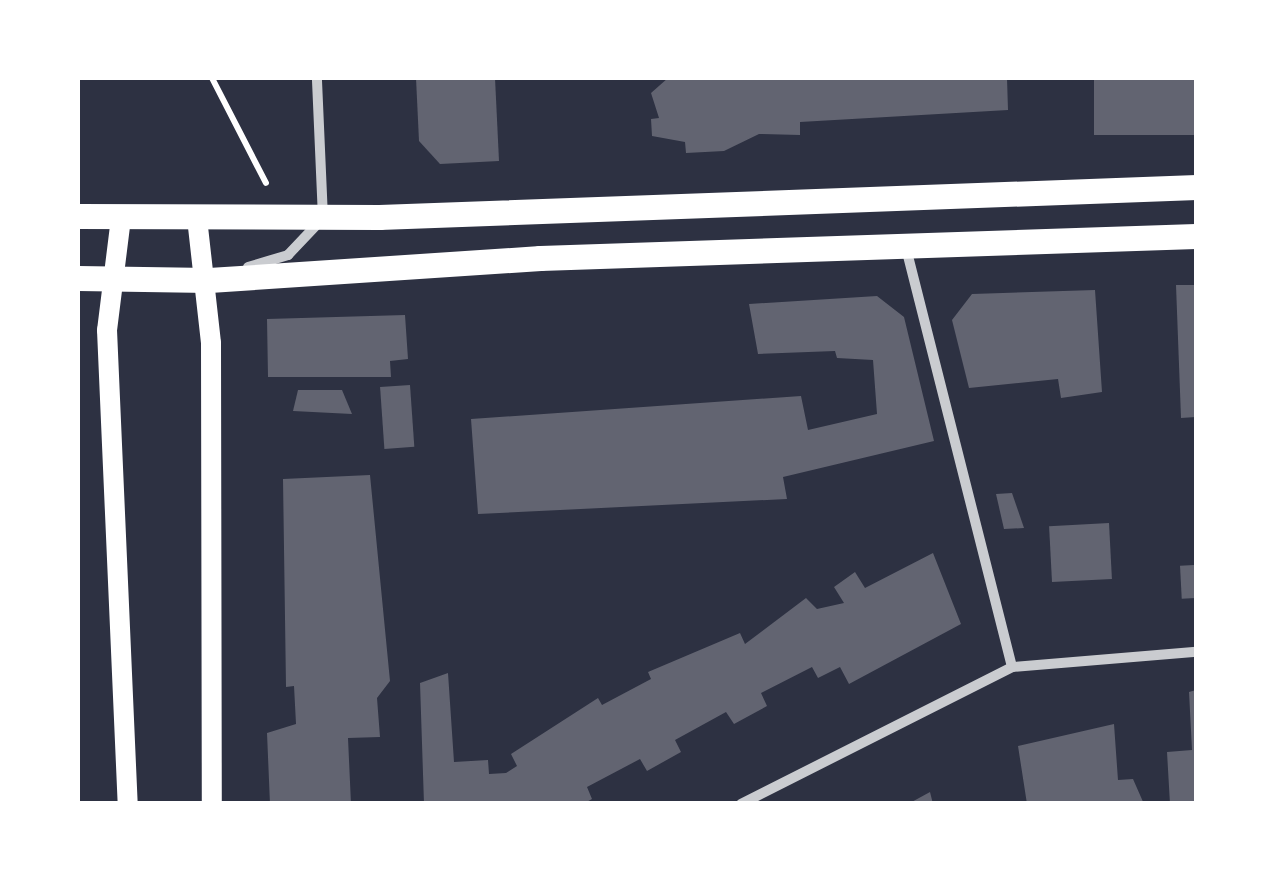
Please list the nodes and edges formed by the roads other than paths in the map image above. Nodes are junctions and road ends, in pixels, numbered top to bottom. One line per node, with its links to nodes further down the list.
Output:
1 (317, 78): 6 (street)
2 (1196, 187): 6 (main road)
3 (78, 216): 4 (main road)
4 (121, 218): 5 (main road); 10 (main road)
5 (196, 218): 6 (main road); 11 (main road)
6 (322, 218): 11 (street)
7 (1196, 236): 8 (main road)
8 (905, 247): 11 (main road); 13 (street)
9 (78, 278): 10 (main road)
10 (109, 280): 11 (main road); 14 (main road)
11 (209, 280): 15 (main road)
12 (1196, 652): 13 (street)
13 (1012, 667): 16 (street)
14 (128, 804)
15 (212, 804)
16 (740, 804)

